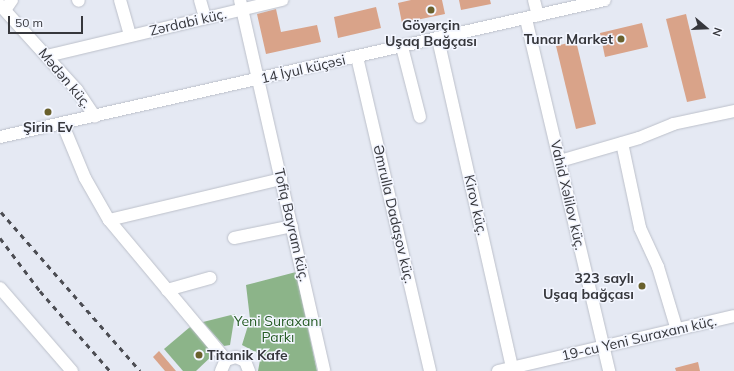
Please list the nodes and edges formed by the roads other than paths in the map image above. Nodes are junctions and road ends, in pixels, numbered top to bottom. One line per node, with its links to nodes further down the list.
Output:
1 (120, 0): 10 (street)
2 (200, 0): 9 (street)
3 (282, 0): 7 (street, Zərdabi küç.)
4 (534, 0): 8 (street, Vahid Xəlilov küç.)
5 (605, 0): 8 (street, 14 İyul küçəsi)
6 (6, 5): 13 (street, Mədən küç.)
7 (241, 5): 9 (street, Zərdabi küç.); 15 (street, Tofiq Bayram küç.)
8 (532, 17): 11 (street, 14 İyul küçəsi); 22 (street, Vahid Xəlilov küç.)
9 (205, 18): 10 (street, Zərdabi küç.)
10 (130, 36): 13 (street, Zərdabi küç.)
11 (438, 39): 12 (street, 14 İyul küçəsi); 34 (street, Kirov küç.)
12 (402, 47): 14 (street, 14 İyul küçəsi); 18 (street)
13 (47, 56): 17 (street, Mədən küç.)
14 (357, 57): 15 (street, 14 İyul küçəsi); 38 (street, Əmrulla Dadaşov küç.)
15 (259, 79): 17 (street, 14 İyul küçəsi); 23 (street, Tofiq Bayram küç.)
16 (734, 111): 21 (street)
17 (95, 117): 19 (street, 14 İyul küçəsi)
18 (420, 117)
19 (63, 125): 20 (street, 14 İyul küçəsi); 24 (street)
20 (0, 137)
21 (622, 143): 22 (street); 31 (street)
22 (560, 161): 32 (street, Vahid Xəlilov küç.)
23 (281, 179): 24 (street); 25 (street, Tofiq Bayram küç.)
24 (109, 220): 29 (street)
25 (292, 226): 26 (street); 37 (street, Tofiq Bayram küç.)
26 (234, 238)
27 (210, 278): 29 (street)
28 (0, 288): 35 (street)
29 (167, 290): 33 (street)
30 (734, 316): 31 (street, 19-cu Yeni Suraxanı küç.)
31 (677, 330): 32 (street, 19-cu Yeni Suraxanı küç.)
32 (604, 346): 34 (street, 19-cu Yeni Suraxanı küç.); 40 (street, Vahid Xəlilov küç.)
33 (224, 366): 36 (street)
34 (513, 369): 39 (street, 19-cu Yeni Suraxanı küç.)
35 (72, 371)
36 (249, 371)
37 (324, 371)
38 (430, 371)
39 (498, 371)
40 (609, 371)

